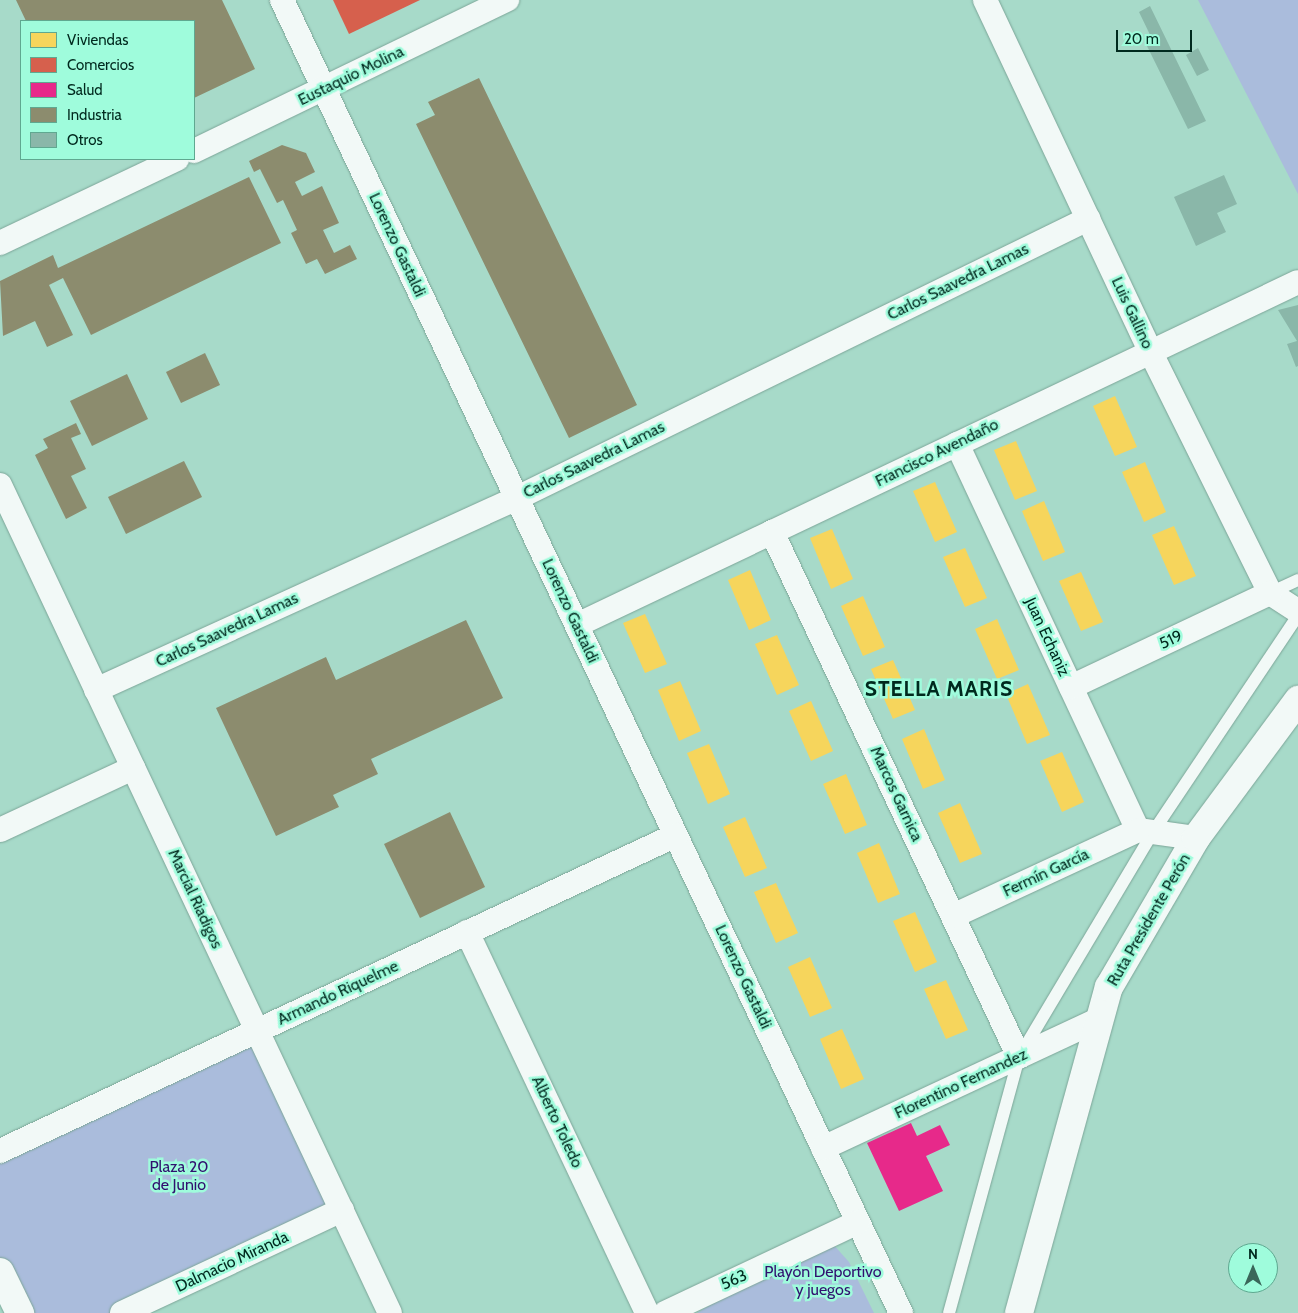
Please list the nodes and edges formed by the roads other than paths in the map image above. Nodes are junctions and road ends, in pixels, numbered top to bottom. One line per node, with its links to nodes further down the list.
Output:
1 (282, 0): 4 (street, Lorenzo Gastaldi)
2 (508, 0): 4 (street, Eustaquio Molina)
3 (984, 0): 7 (street, Luis Gallino)
4 (324, 89): 5 (street, Eustaquio Molina); 13 (street, Lorenzo Gastaldi)
5 (195, 151)
6 (175, 160): 8 (street)
7 (1088, 219): 10 (street, Luis Gallino); 13 (street, Carlos Saavedra Lamas)
8 (0, 243)
9 (1298, 282): 10 (street, Francisco Avendaño)
10 (1150, 350): 11 (street, Francisco Avendaño); 16 (street, Luis Gallino)
11 (957, 444): 14 (street, Francisco Avendaño); 20 (street, Juan Echaniz)
12 (0, 485): 21 (street, Marcial Riadigos)
13 (516, 498): 19 (street, Lorenzo Gastaldi); 21 (street, Carlos Saavedra Lamas)
14 (772, 532): 19 (street, Francisco Avendaño); 28 (street, Marcos Garnica)
15 (1298, 580): 16 (lane)
16 (1270, 593): 17 (street); 20 (street, 519)
17 (1298, 611)
18 (1298, 615): 25 (lane)
19 (577, 626): 26 (street, Lorenzo Gastaldi)
20 (1071, 686): 25 (street, Juan Echaniz)
21 (96, 690): 23 (street, Marcial Riadigos)
22 (1298, 700): 27 (main road, Ruta Presidente Perón)
23 (133, 768): 24 (street); 31 (street, Marcial Riadigos)
24 (0, 830)
25 (1146, 831): 27 (street); 28 (street, Fermín García); 32 (lane)
26 (676, 835): 29 (street, Armando Riquelme); 33 (street, Lorenzo Gastaldi)
27 (1196, 838): 30 (main road, Ruta Presidente Perón)
28 (953, 916): 32 (street, Marcos Garnica)
29 (467, 932): 31 (street, Armando Riquelme); 41 (street, Alberto Toledo)
30 (1098, 1020): 32 (street, Florentino Fernandez); 45 (main road, Ruta Presidente Perón)
31 (257, 1030): 34 (street, Armando Riquelme); 35 (street, Marcial Riadigos)
32 (1019, 1057): 33 (street, Florentino Fernandez); 44 (lane)
33 (824, 1148): 36 (street, Lorenzo Gastaldi)
34 (0, 1151)
35 (342, 1210): 39 (street, Dalmacio Miranda); 40 (street, Marcial Riadigos)
36 (858, 1222): 42 (street, 563); 43 (street, Lorenzo Gastaldi)
37 (0, 1272): 38 (main road)
38 (20, 1313)
39 (122, 1313)
40 (390, 1313)
41 (647, 1313)
42 (665, 1313)
43 (901, 1313)
44 (949, 1313)
45 (1019, 1313)

